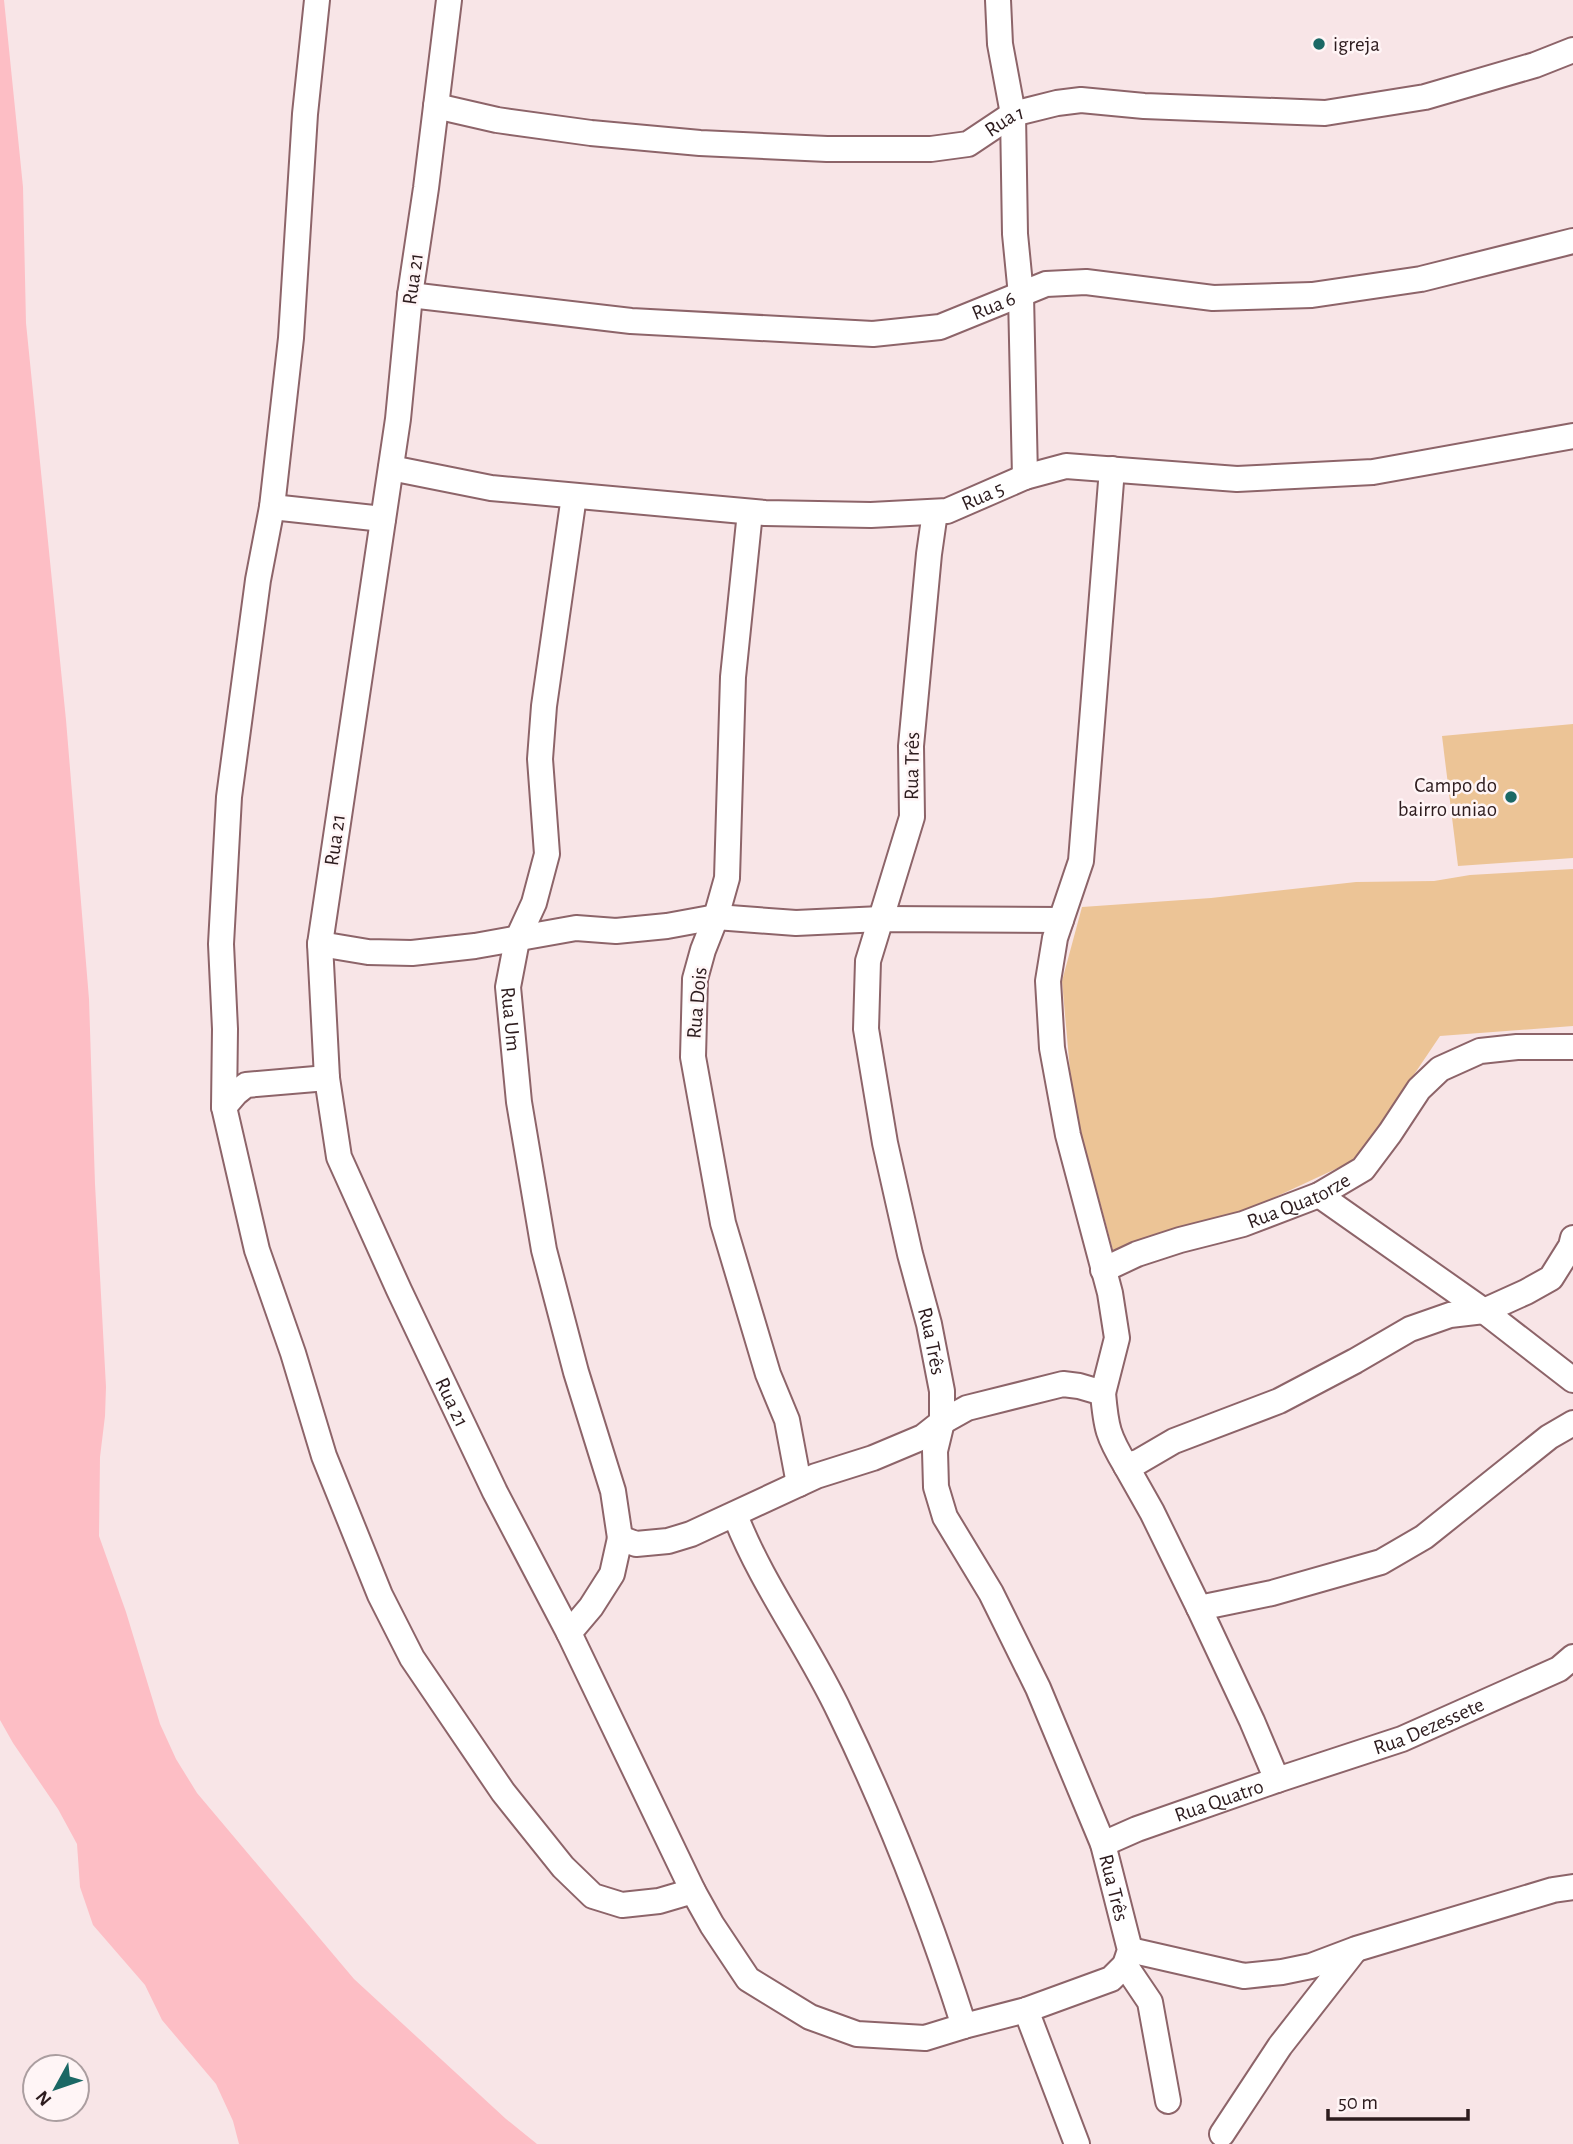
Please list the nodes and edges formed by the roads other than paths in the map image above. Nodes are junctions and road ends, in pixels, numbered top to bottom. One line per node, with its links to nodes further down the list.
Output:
1 (317, 0): 15 (street)
2 (449, 0): 5 (street, Rua 21)
3 (998, 0): 6 (street)
4 (1573, 50): 6 (street, Rua 1)
5 (436, 106): 6 (street, Rua 1); 8 (street, Rua 21)
6 (1013, 114): 9 (street)
7 (1573, 241): 9 (street, Rua 6)
8 (410, 295): 9 (street, Rua 6); 11 (street, Rua 21)
9 (1021, 295): 13 (street)
10 (1571, 441): 12 (street, Rua 5)
11 (391, 468): 14 (street, Rua 5); 18 (street, Rua 21)
12 (1112, 469): 13 (street, Rua 5); 21 (street, Rua Quatro)
13 (1025, 477): 17 (street, Rua 5)
14 (574, 496): 16 (street, Rua 5); 22 (street, Rua Um)
15 (272, 507): 18 (street); 26 (street)
16 (750, 512): 17 (street, Rua 5); 19 (street, Rua Dois)
17 (935, 512): 20 (street, Rua Três)
18 (383, 519): 23 (street, Rua 21)
19 (716, 917): 20 (street); 22 (street); 36 (street, Rua Dois)
20 (881, 919): 21 (street); 33 (street, Rua Três)
21 (1061, 920): 29 (street, Rua Quatro)
22 (517, 940): 23 (street); 38 (street, Rua Um)
23 (320, 944): 25 (street, Rua 21)
24 (1573, 1047): 27 (street, Rua Quatorze)
25 (327, 1078): 26 (street); 40 (street, Rua 21)
26 (224, 1107): 45 (street)
27 (1318, 1195): 29 (street, Rua Quatorze); 30 (street)
28 (1573, 1238): 30 (street)
29 (1103, 1270): 32 (street, Rua Quatro)
30 (1484, 1311): 31 (street); 35 (street)
31 (1573, 1380)
32 (1103, 1393): 33 (street); 35 (street, Rua Quatro)
33 (942, 1422): 36 (street); 43 (street, Rua Três)
34 (1573, 1423): 39 (street)
35 (1126, 1466): 39 (street, Rua Quatro)
36 (799, 1484): 37 (street)
37 (735, 1515): 38 (street); 49 (street)
38 (620, 1538): 40 (street)
39 (1199, 1608): 42 (street, Rua Quatro)
40 (569, 1633): 45 (street, Rua 21)
41 (1568, 1670): 42 (street, Rua Dezessete)
42 (1277, 1780): 43 (street, Rua Quatro)
43 (1103, 1844): 47 (street, Rua Três)
44 (1573, 1887): 46 (street)
45 (693, 1891): 49 (street, Rua 21)
46 (1356, 1949): 47 (street); 51 (street)
47 (1127, 1958): 48 (street); 50 (street, Rua Três)
48 (1026, 2010): 49 (street); 52 (street)
49 (964, 2026)
50 (1168, 2101)
51 (1222, 2134)
52 (1077, 2144)

